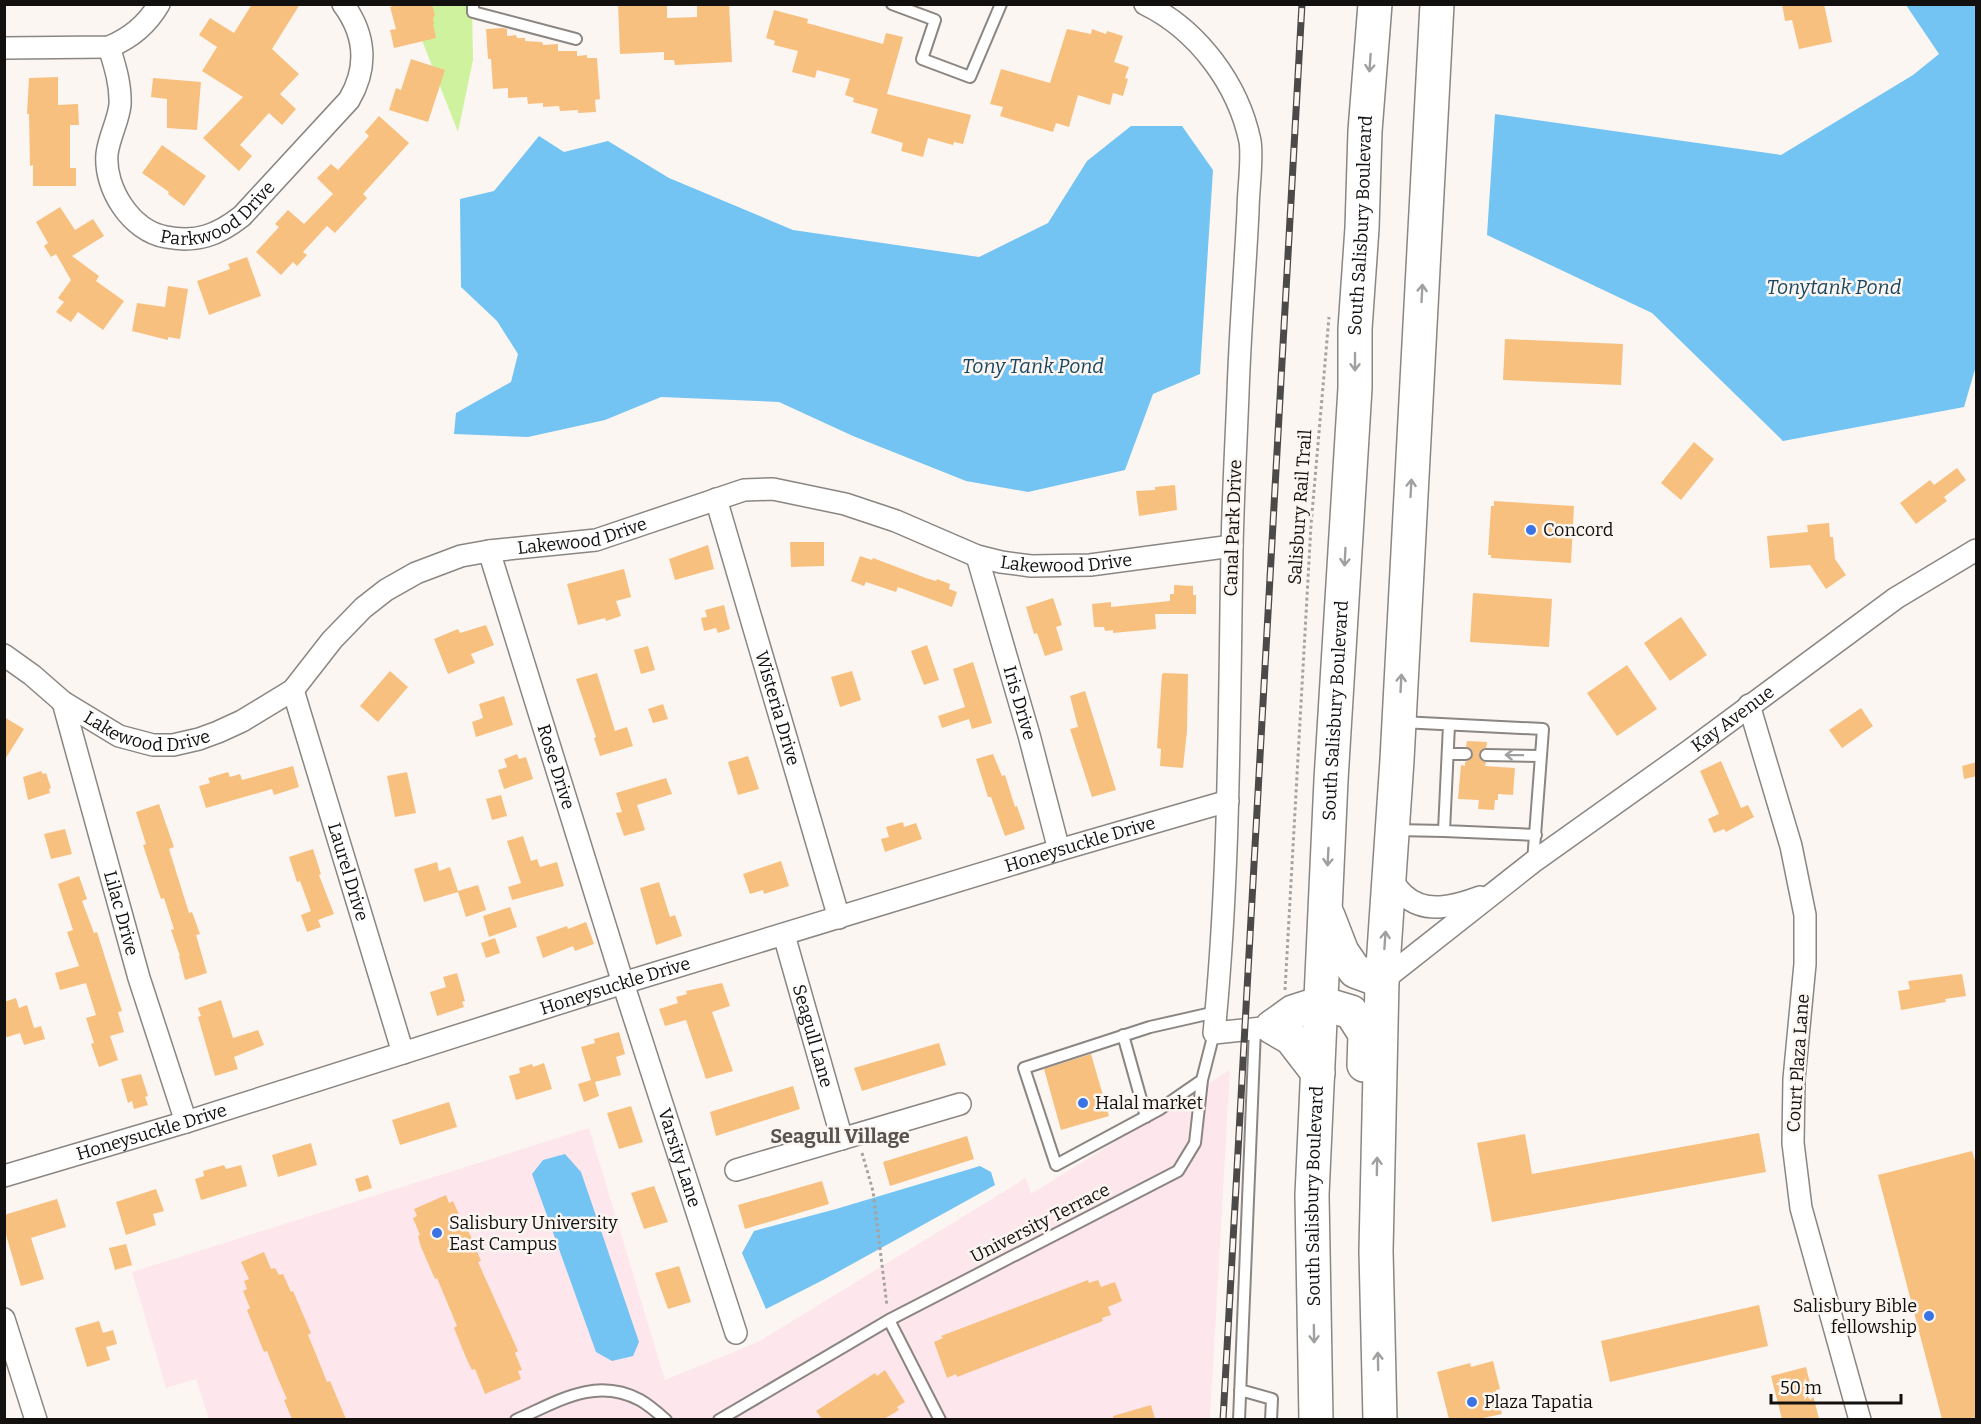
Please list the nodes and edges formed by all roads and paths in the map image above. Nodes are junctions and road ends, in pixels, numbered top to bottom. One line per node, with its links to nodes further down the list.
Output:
1 (159, 4): 10 (street)
2 (343, 4): 10 (street, Parkwood Drive)
3 (473, 4): 9 (lane)
4 (892, 4): 5 (lane)
5 (1001, 4)
6 (1145, 4): 14 (street, Canal Park Drive)
7 (1375, 4): 36 (main road, South Salisbury Boulevard, one-way to 36)
8 (1437, 4): 22 (main road, one-way to 8)
9 (576, 39)
10 (109, 47): 11 (street)
11 (4, 48)
12 (1329, 313): 42 (path, Salisbury Rail Trail)
13 (716, 499): 16 (street, Lakewood Drive); 17 (street, Lakewood Drive); 37 (street, Wisteria Drive)
14 (1232, 546): 17 (street, Lakewood Drive); 28 (street, Canal Park Drive)
15 (1977, 550): 21 (street, Kay Avenue)
16 (489, 551): 19 (street, Lakewood Drive); 40 (street, Rose Drive)
17 (977, 556): 32 (street, Iris Drive)
18 (4, 655): 20 (street, Lakewood Drive)
19 (293, 690): 20 (street, Lakewood Drive); 45 (street, Laurel Drive)
20 (63, 702): 50 (street, Lilac Drive)
21 (1749, 705): 33 (street, Kay Avenue); 68 (street, Court Plaza Lane)
22 (1399, 722): 23 (lane); 29 (main road)
23 (1449, 725): 24 (lane); 27 (lane)
24 (1448, 754): 25 (lane); 30 (lane)
25 (1466, 754)
26 (1486, 755): 27 (lane, one-way to 26)
27 (1541, 756): 31 (lane)
28 (1228, 801): 32 (street, Honeysuckle Drive); 41 (street, Canal Park Drive)
29 (1392, 830): 30 (lane); 34 (main road)
30 (1444, 831): 31 (lane)
31 (1536, 835): 33 (lane)
32 (1059, 850): 37 (street, Honeysuckle Drive)
33 (1533, 862): 35 (street, Kay Avenue)
34 (1389, 877): 35 (street, Kay Avenue); 39 (main road, one-way to 34)
35 (1492, 893): 39 (street, Kay Avenue)
36 (1325, 909): 39 (main road); 42 (main road, South Salisbury Boulevard)
37 (839, 918): 38 (street, Honeysuckle Drive)
38 (784, 934): 40 (street, Honeysuckle Drive); 52 (street, Seagull Lane)
39 (1382, 981): 51 (main road)
40 (623, 983): 45 (street, Honeysuckle Drive); 57 (street, Varsity Lane)
41 (1216, 1012): 43 (street, Canal Park Drive); 44 (lane)
42 (1285, 1018): 43 (street); 46 (main road, South Salisbury Boulevard); 46 (main road); 51 (main road); 58 (lane)
43 (1214, 1034): 47 (lane, University Terrace)
44 (1123, 1035): 49 (lane); 49 (lane)
45 (403, 1053): 50 (street, Honeysuckle Drive)
46 (1317, 1073): 66 (main road, South Salisbury Boulevard, one-way to 66)
47 (1202, 1080): 49 (lane); 56 (lane, University Terrace)
48 (960, 1104): 52 (street)
49 (1146, 1117)
50 (186, 1122): 54 (street, Honeysuckle Drive)
51 (1378, 1125): 67 (main road, one-way to 51)
52 (849, 1137): 53 (street); 56 (path)
53 (736, 1170)
54 (4, 1176)
55 (4, 1318): 59 (street)
56 (889, 1320): 62 (lane, University Terrace); 63 (lane)
57 (736, 1333)
58 (1240, 1390): 64 (lane); 65 (lane)
59 (36, 1419)
60 (516, 1419): 61 (lane)
61 (666, 1419)
62 (719, 1419)
63 (940, 1419)
64 (1239, 1419)
65 (1271, 1419)
66 (1316, 1419)
67 (1380, 1419)
68 (1860, 1419)

